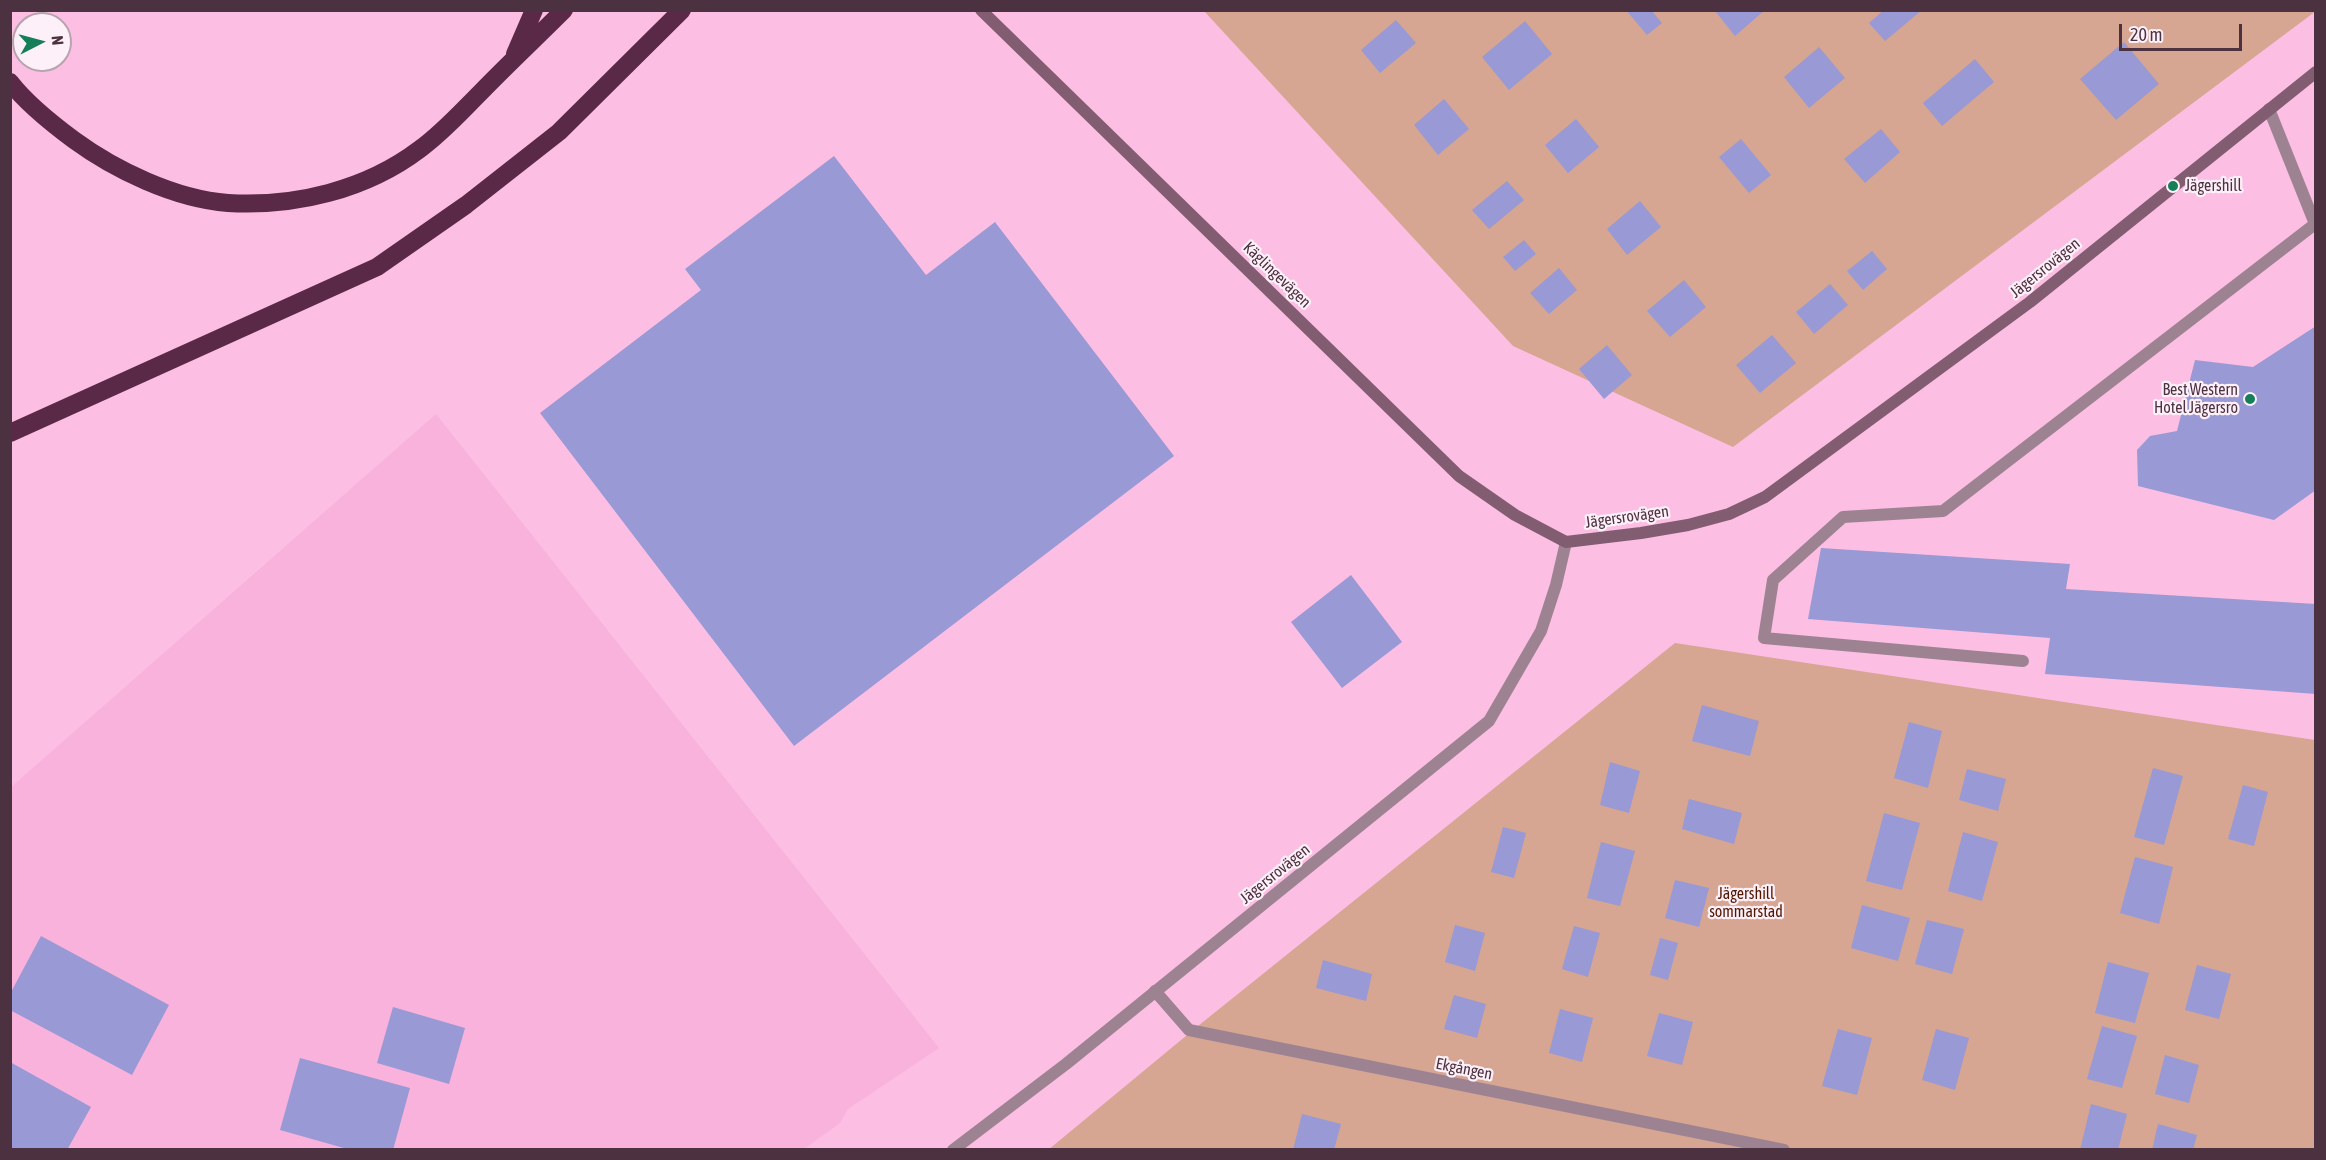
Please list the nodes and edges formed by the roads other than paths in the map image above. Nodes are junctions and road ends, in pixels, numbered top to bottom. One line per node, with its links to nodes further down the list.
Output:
1 (534, 10): 5 (highway)
2 (564, 10): 5 (highway)
3 (682, 10): 9 (highway)
4 (981, 10): 10 (main road, Käglingevägen)
5 (512, 61): 7 (highway)
6 (2316, 72): 8 (main road, Jägersrovägen)
7 (10, 82)
8 (2269, 109): 10 (main road, Jägersrovägen); 11 (street)
9 (10, 433)
10 (1566, 542): 12 (street, Jägersrovägen)
11 (2023, 661)
12 (1155, 991): 13 (street, Jägersrovägen); 14 (street, Ekgången)
13 (953, 1149)
14 (1784, 1149)

